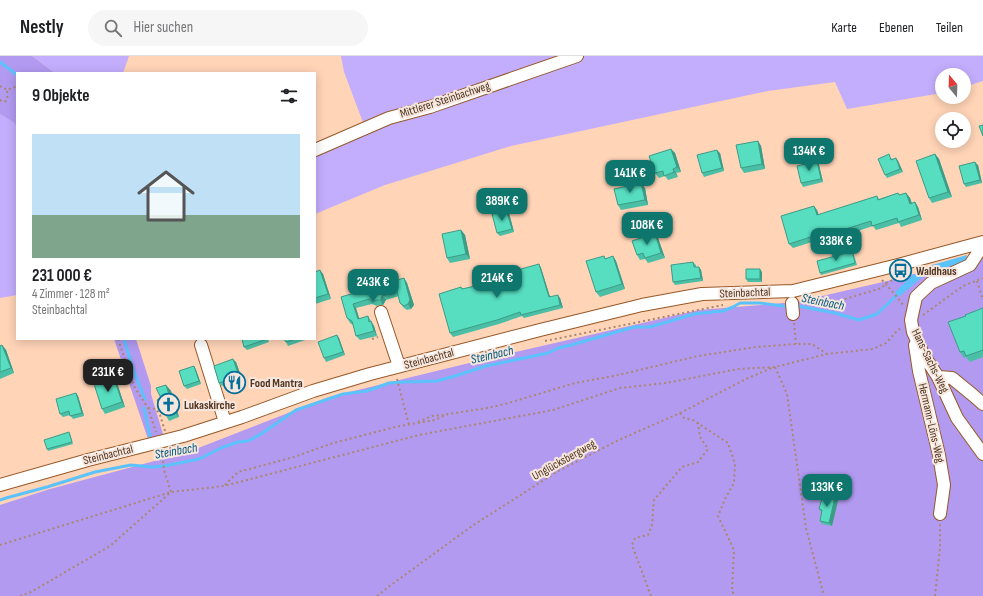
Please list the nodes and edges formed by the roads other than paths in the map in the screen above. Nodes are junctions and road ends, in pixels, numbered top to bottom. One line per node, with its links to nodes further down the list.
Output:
1 (577, 56): 2 (street, Mittlerer Steinbachweg)
2 (316, 150)
3 (981, 247): 5 (street, Hans-Sachs-Weg); 7 (street, Steinbachtal)
4 (381, 312): 7 (street)
5 (912, 326): 8 (street, Hans-Sachs-Weg); 13 (street, Hermann-Löns-Weg)
6 (201, 345): 10 (street)
7 (399, 366): 10 (street, Steinbachtal)
8 (938, 377): 9 (street); 11 (street, Hans-Sachs-Weg)
9 (983, 404)
10 (225, 422): 12 (street, Steinbachtal)
11 (983, 454)
12 (0, 485)
13 (940, 514)

